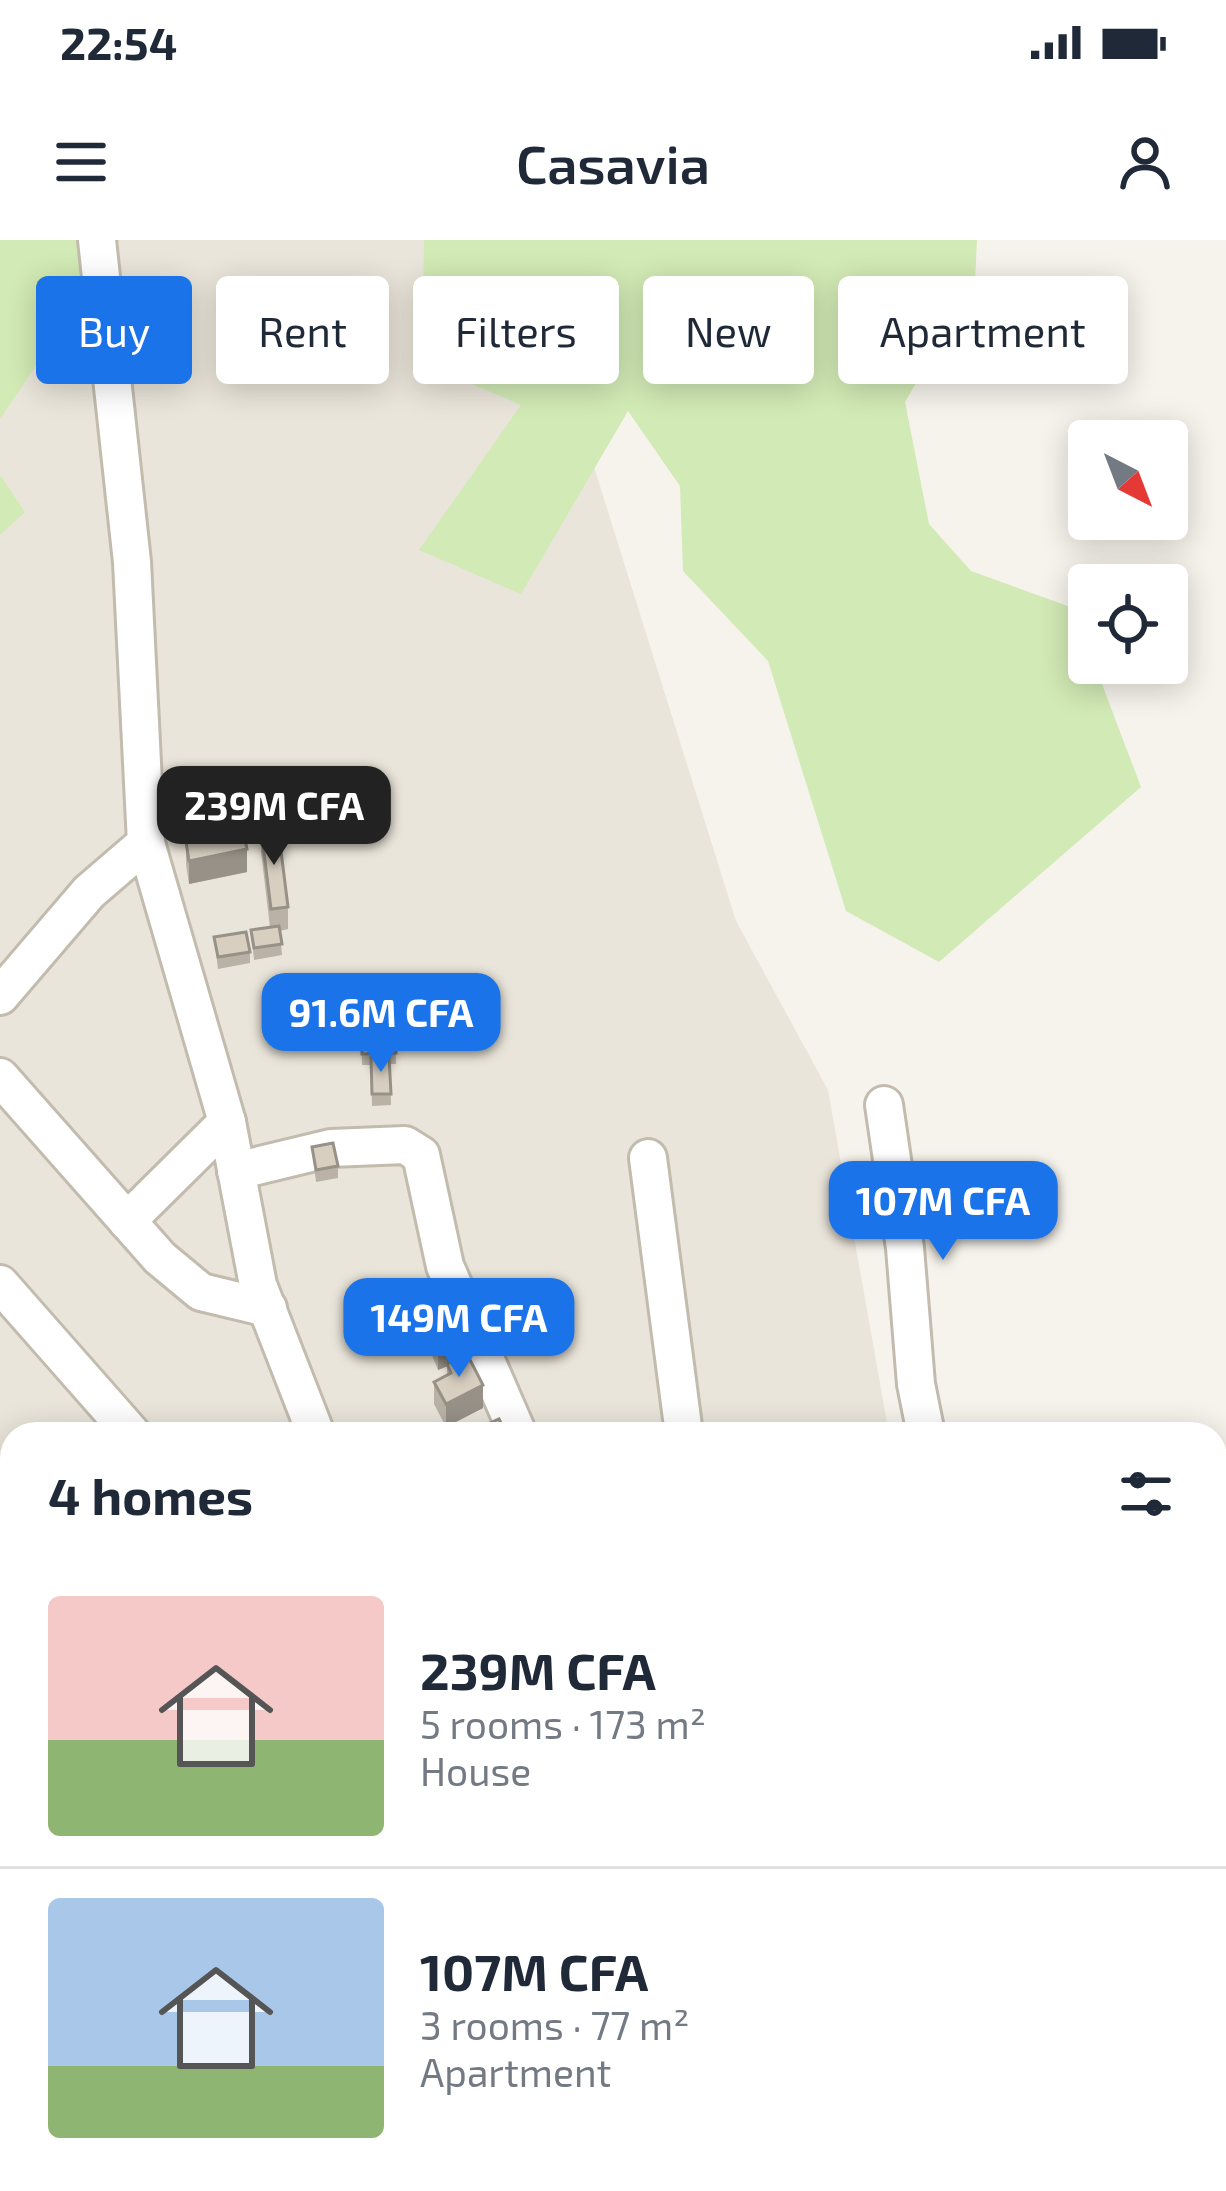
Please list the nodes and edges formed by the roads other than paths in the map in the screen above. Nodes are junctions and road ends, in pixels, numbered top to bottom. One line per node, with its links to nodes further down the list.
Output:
1 (97, 240): 2 (street)
2 (146, 843): 3 (street); 6 (street)
3 (0, 996)
4 (0, 1077): 9 (street)
5 (884, 1105): 16 (street)
6 (226, 1122): 8 (street); 9 (street)
7 (648, 1158): 15 (street)
8 (236, 1171): 11 (street); 14 (street)
9 (127, 1221): 11 (street)
10 (0, 1284): 12 (street)
11 (268, 1308): 13 (street)
12 (121, 1422)
13 (311, 1422)
14 (510, 1422)
15 (682, 1422)
16 (924, 1422)

